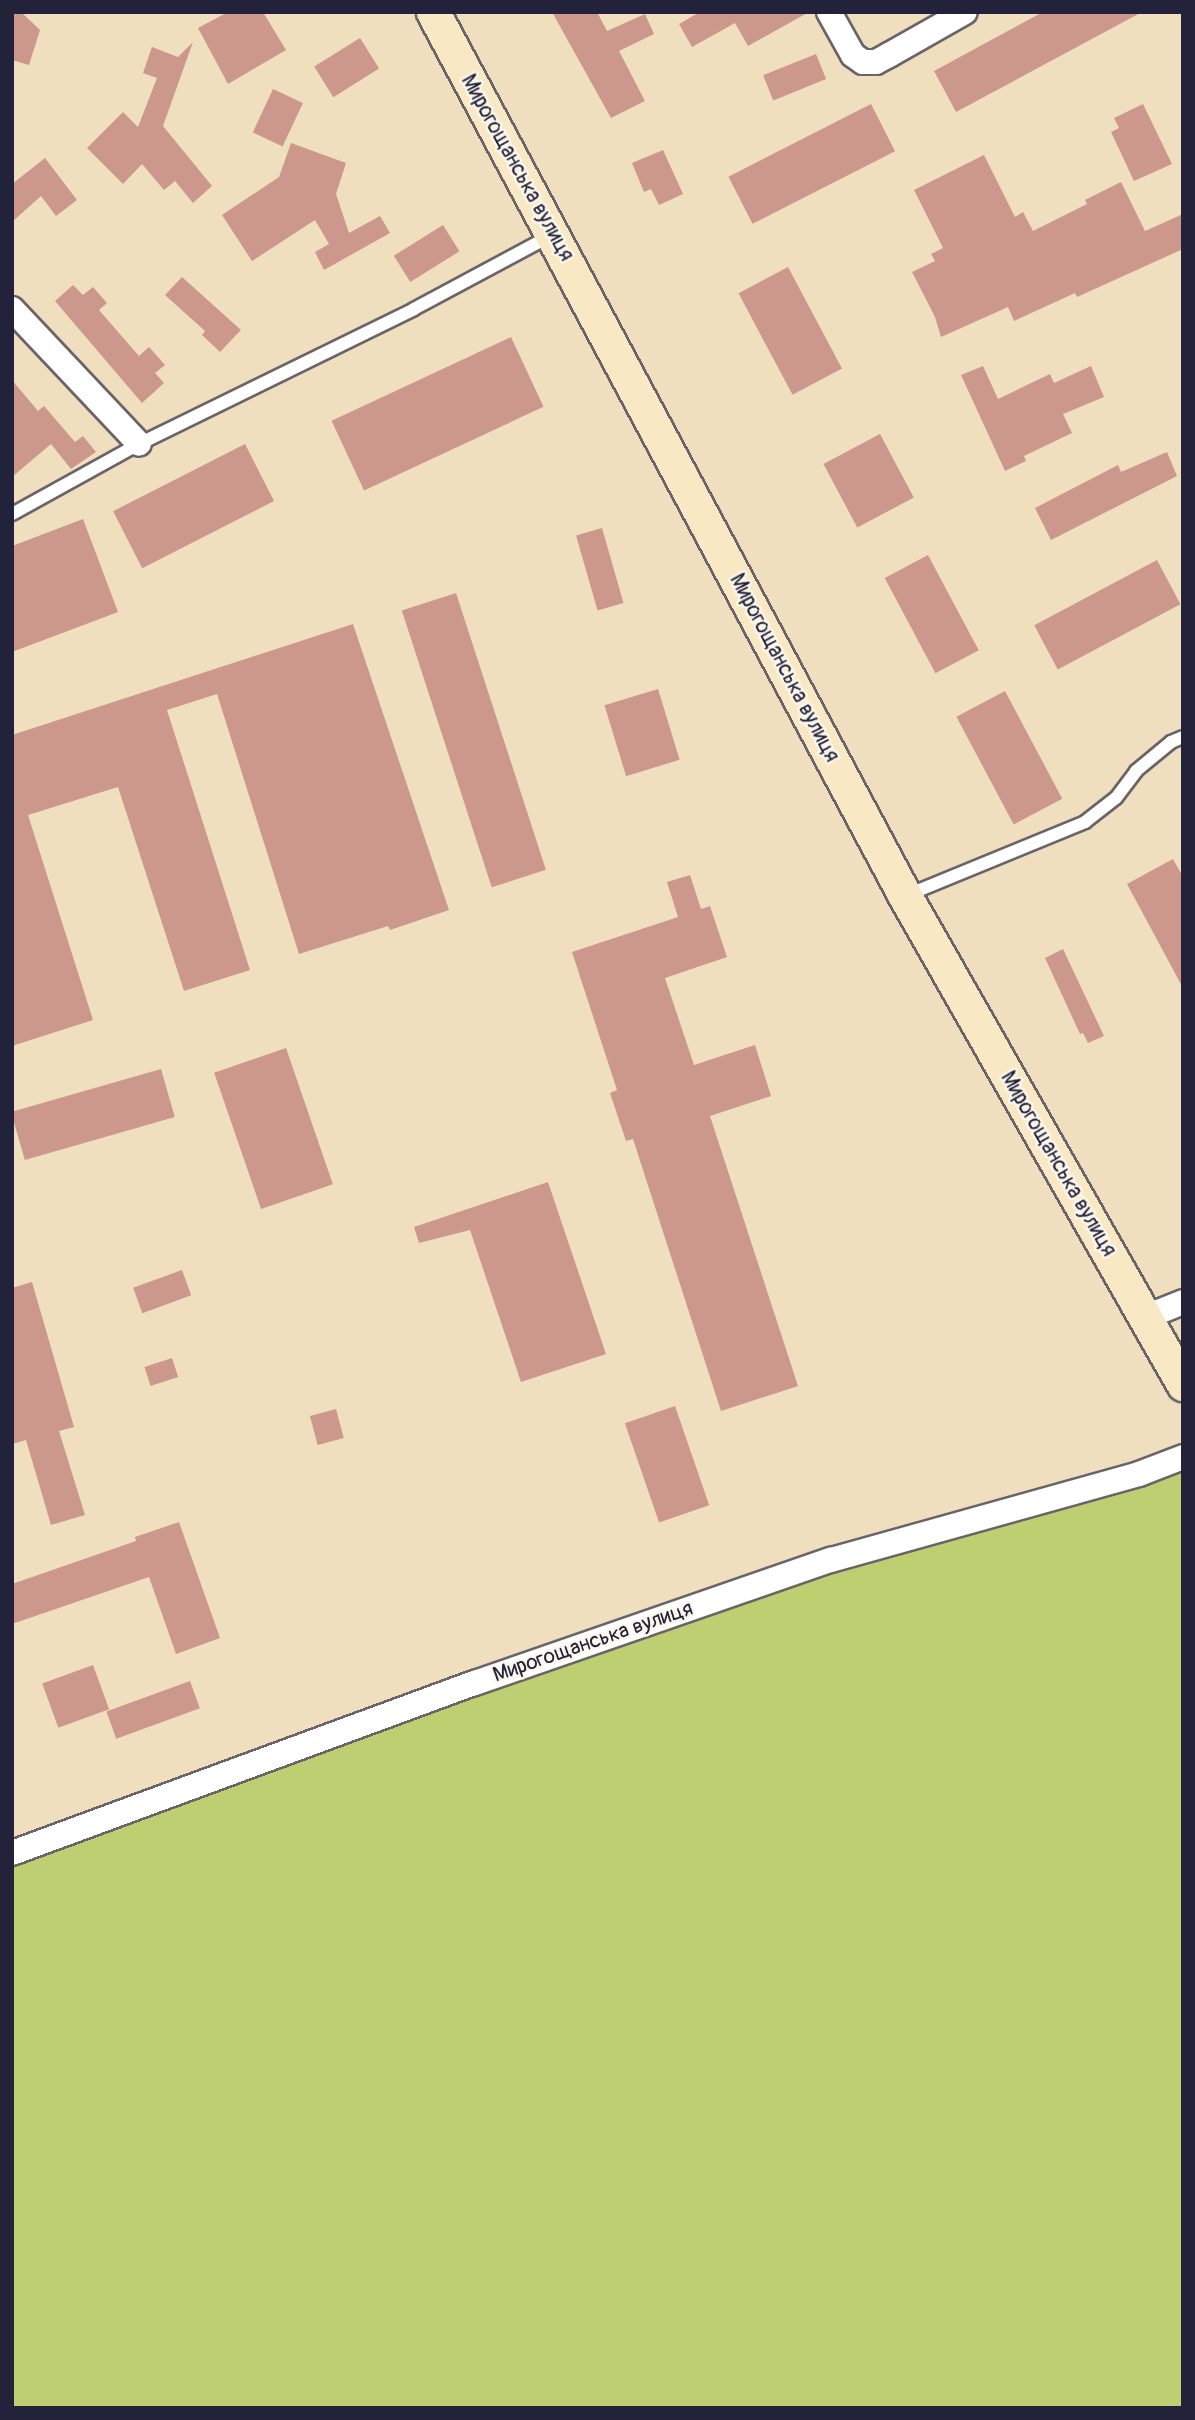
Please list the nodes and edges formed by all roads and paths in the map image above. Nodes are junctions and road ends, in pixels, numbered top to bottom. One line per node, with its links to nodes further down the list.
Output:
1 (433, 12): 4 (main road, Мирогощанська вулиця)
2 (829, 12): 3 (street)
3 (965, 12)
4 (553, 234): 6 (lane); 9 (main road, Мирогощанська вулиця)
5 (12, 309): 6 (street)
6 (139, 444): 7 (lane)
7 (12, 514)
8 (1183, 737): 9 (lane)
9 (905, 896): 11 (main road, Мирогощанська вулиця)
10 (1183, 1302): 11 (street)
11 (1146, 1317): 12 (main road, Мирогощанська вулиця)
12 (1183, 1384)
13 (1183, 1457): 14 (street, Мирогощанська вулиця)
14 (12, 1853)

